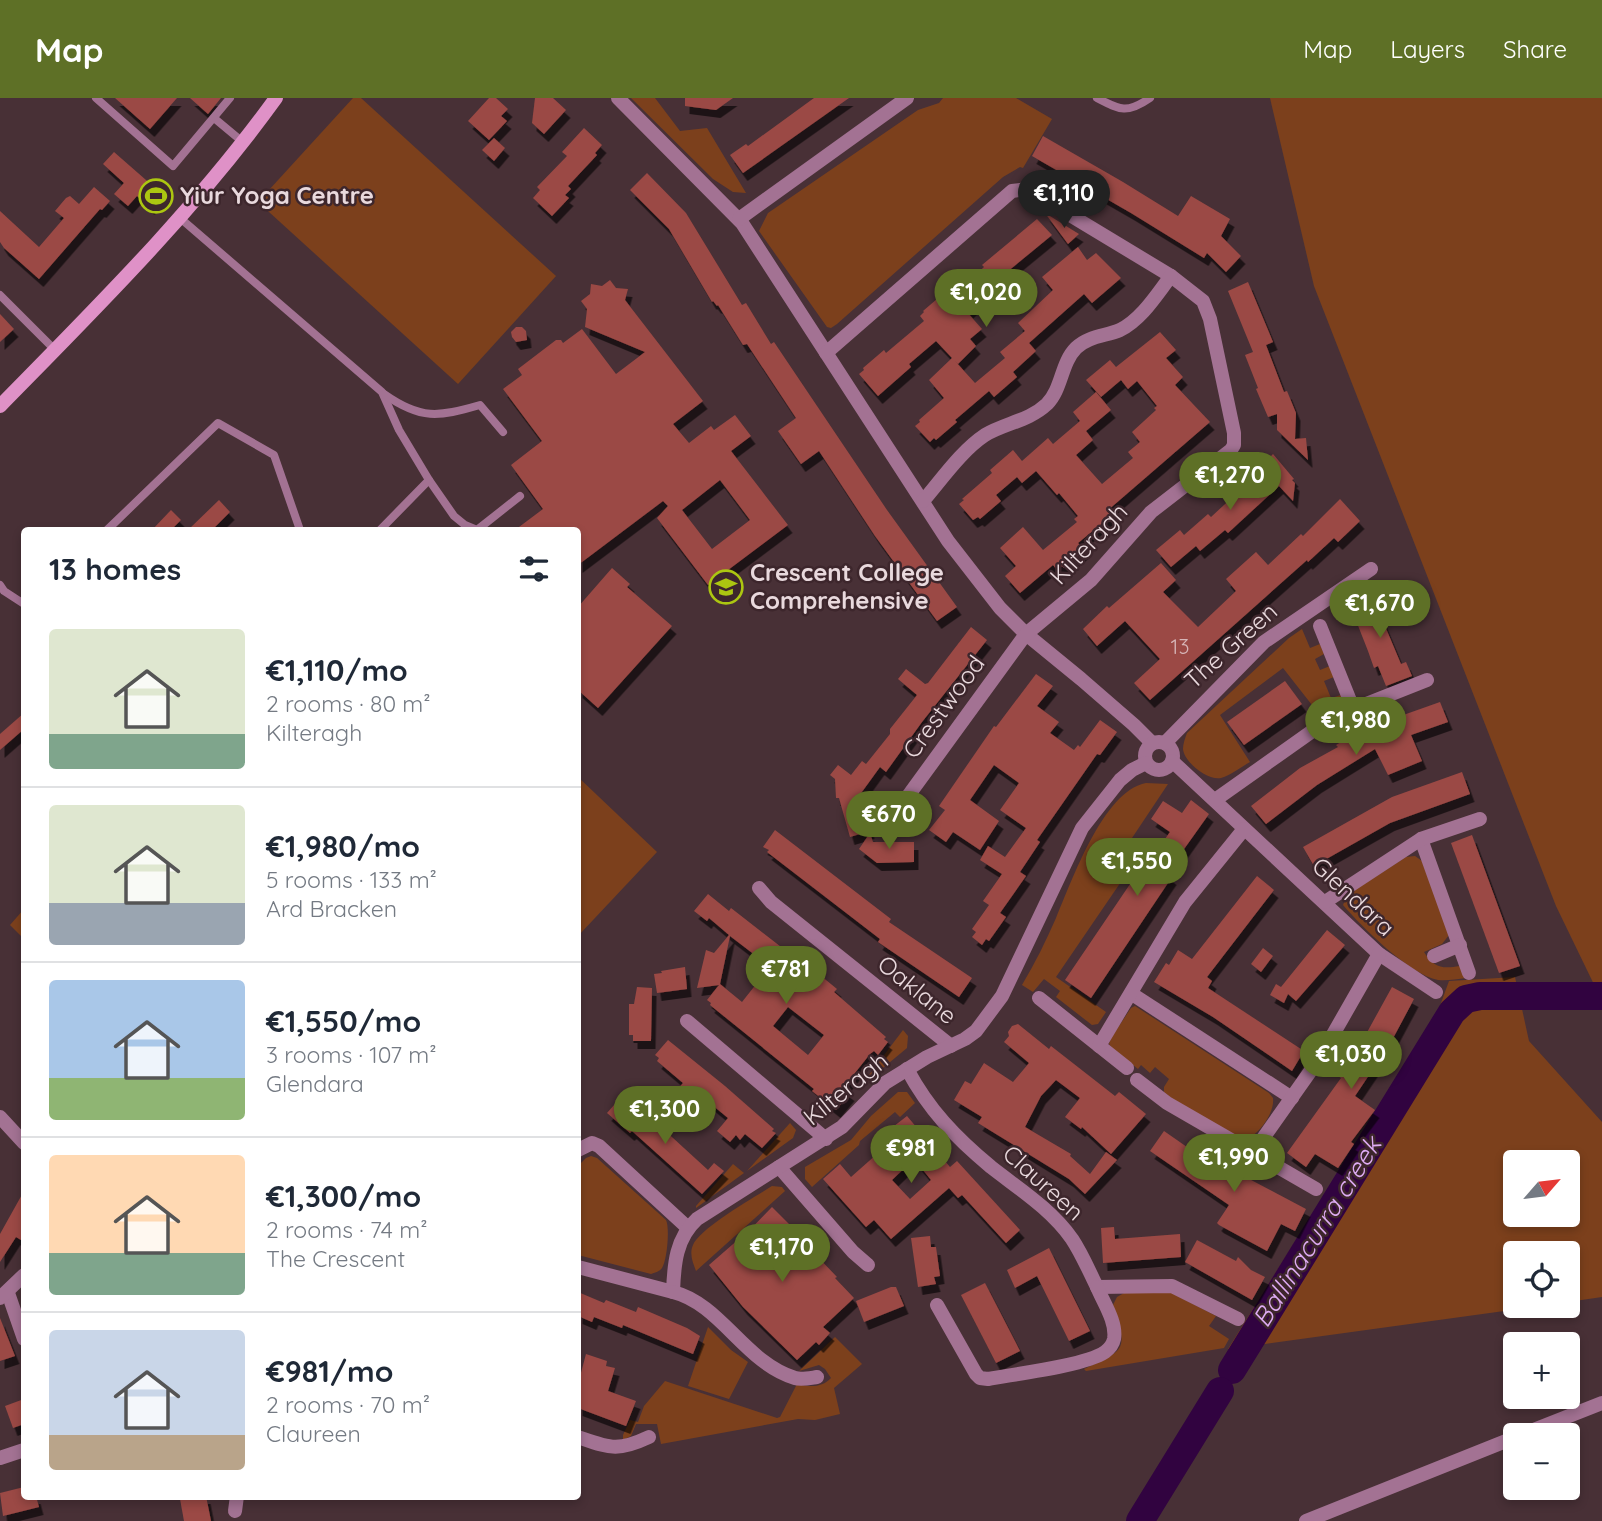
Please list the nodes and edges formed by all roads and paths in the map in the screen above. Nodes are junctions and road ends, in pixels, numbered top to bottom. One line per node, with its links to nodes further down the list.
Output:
1 (96, 98): 8 (lane)
2 (230, 98): 8 (lane)
3 (276, 98): 9 (main road)
4 (618, 98): 11 (street)
5 (907, 98): 11 (street)
6 (1097, 98): 7 (lane)
7 (1150, 98)
8 (214, 118): 9 (lane)
9 (244, 143): 10 (main road)
10 (180, 218): 14 (main road); 16 (lane)
11 (739, 219): 15 (street)
12 (1171, 276): 15 (street, Kilteragh); 21 (street); 31 (street, Kilteragh)
13 (0, 295): 14 (lane)
14 (55, 350): 17 (main road)
15 (826, 353): 21 (street)
16 (382, 392): 18 (lane); 19 (lane)
17 (0, 406)
18 (503, 432)
19 (429, 480): 24 (lane); 25 (lane)
20 (520, 496): 26 (lane)
21 (923, 501): 31 (street)
22 (110, 527): 23 (lane)
23 (299, 527)
24 (383, 527)
25 (470, 527)
26 (481, 527)
27 (1371, 569): 34 (street, The Green)
28 (0, 585): 29 (lane)
29 (21, 602)
30 (1320, 626): 33 (street)
31 (1026, 634): 34 (street); 38 (street, Crestwood)
32 (1427, 680): 33 (street)
33 (1353, 708): 37 (street)
34 (1158, 743): 35 (street); 36 (street)
35 (1172, 761): 36 (street); 37 (street, Glendara)
36 (1146, 762): 52 (street, Kilteragh)
37 (1215, 800): 40 (street, Glendara)
38 (900, 807)
39 (1480, 819): 41 (street)
40 (1244, 829): 43 (street, Glendara); 49 (street)
41 (1421, 839): 43 (street); 44 (street)
42 (759, 888): 52 (street, Oaklane)
43 (1325, 902): 45 (street, Glendara)
44 (1460, 945): 46 (street); 47 (street)
45 (1379, 954): 48 (street, Glendara); 57 (street)
46 (1434, 956)
47 (1469, 972)
48 (1436, 992)
49 (1132, 994): 53 (street); 57 (street)
50 (1039, 998): 53 (street)
51 (687, 1021): 59 (street)
52 (951, 1046): 55 (street, Kilteragh)
53 (1099, 1046): 54 (street)
54 (1127, 1068)
55 (907, 1069): 59 (street, Kilteragh); 69 (street, Claureen)
56 (1138, 1080): 62 (street)
57 (1292, 1098): 62 (street)
58 (0, 1117): 60 (street)
59 (825, 1139): 63 (street, Kilteragh)
60 (21, 1140)
61 (581, 1148): 65 (street)
62 (1252, 1154): 64 (street)
63 (779, 1167): 65 (street, Kilteragh); 66 (street)
64 (1316, 1189)
65 (688, 1228): 70 (street)
66 (868, 1265)
67 (581, 1268): 70 (street)
68 (21, 1278): 71 (street)
69 (1097, 1287): 72 (street, Claureen); 73 (street)
70 (673, 1292): 75 (street)
71 (4, 1296): 74 (street)
72 (937, 1305)
73 (1238, 1320)
74 (21, 1333)
75 (817, 1377)
76 (1602, 1403): 77 (street)
77 (1551, 1423)
78 (649, 1437): 79 (street)
79 (581, 1438)
80 (1503, 1442): 85 (street)
81 (21, 1451): 82 (street)
82 (0, 1458)
83 (236, 1500): 84 (street)
84 (234, 1511)
85 (1306, 1521)

